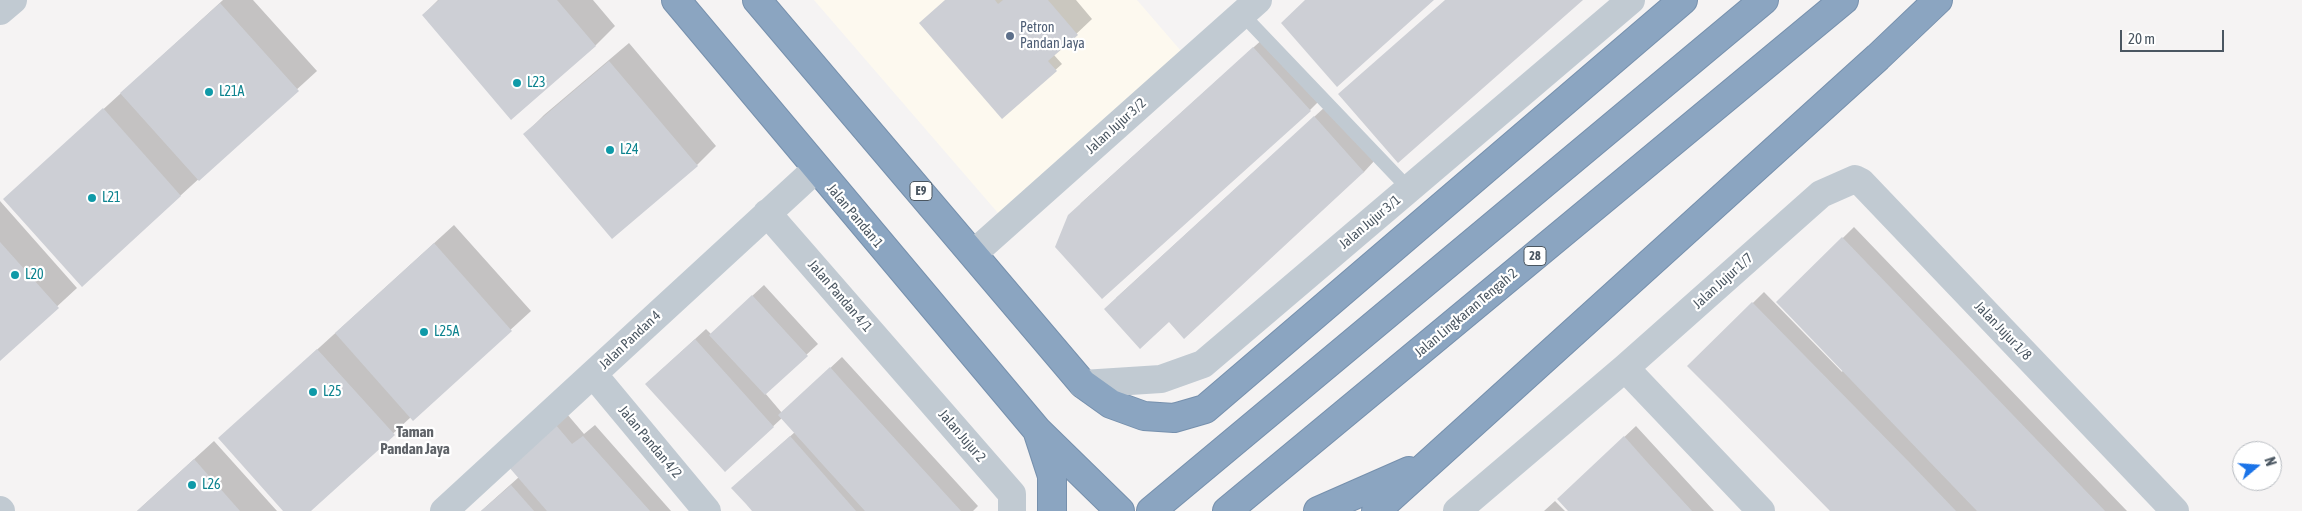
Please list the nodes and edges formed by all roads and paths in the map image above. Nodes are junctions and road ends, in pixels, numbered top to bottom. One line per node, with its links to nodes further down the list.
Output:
1 (13, 0): 10 (street)
2 (676, 0): 11 (highway, Jalan Pandan 1)
3 (757, 0): 15 (highway, E9)
4 (1631, 0): 12 (street, Jalan Jujur 3/1)
5 (1683, 0): 19 (highway)
6 (1764, 0): 27 (highway)
7 (1844, 0): 28 (highway, Jalan Lingkaran Tengah 2 / 28)
8 (1938, 0): 21 (highway)
9 (1250, 7): 12 (lane); 15 (street, Jalan Jujur 3/2)
10 (0, 11)
11 (816, 169): 14 (street, Jalan Pandan 4); 20 (highway, Jalan Pandan 1)
12 (1409, 189): 19 (street, Jalan Jujur 3/1)
13 (1821, 194): 16 (street, Jalan Jujur 1/7); 33 (street, Jalan Jujur 1/8)
14 (767, 213): 17 (street, Jalan Pandan 4); 18 (street, Jalan Pandan 4/1)
15 (974, 253): 19 (highway, E9)
16 (1625, 368): 31 (street, Jalan Jujur 1/7); 32 (street)
17 (593, 374): 23 (street, Jalan Pandan 4); 24 (street, Jalan Pandan 4/2)
18 (912, 379): 22 (street, Jalan Jujur 2)
19 (1083, 384)
20 (1036, 430): 25 (highway); 26 (highway, Jalan Pandan 1)
21 (1433, 460): 29 (highway); 30 (highway)
22 (1012, 503)
23 (444, 511)
24 (707, 511)
25 (1052, 511)
26 (1120, 511)
27 (1151, 511)
28 (1227, 511)
29 (1318, 511)
30 (1376, 511)
31 (1458, 511)
32 (1762, 511)
33 (2175, 511)

